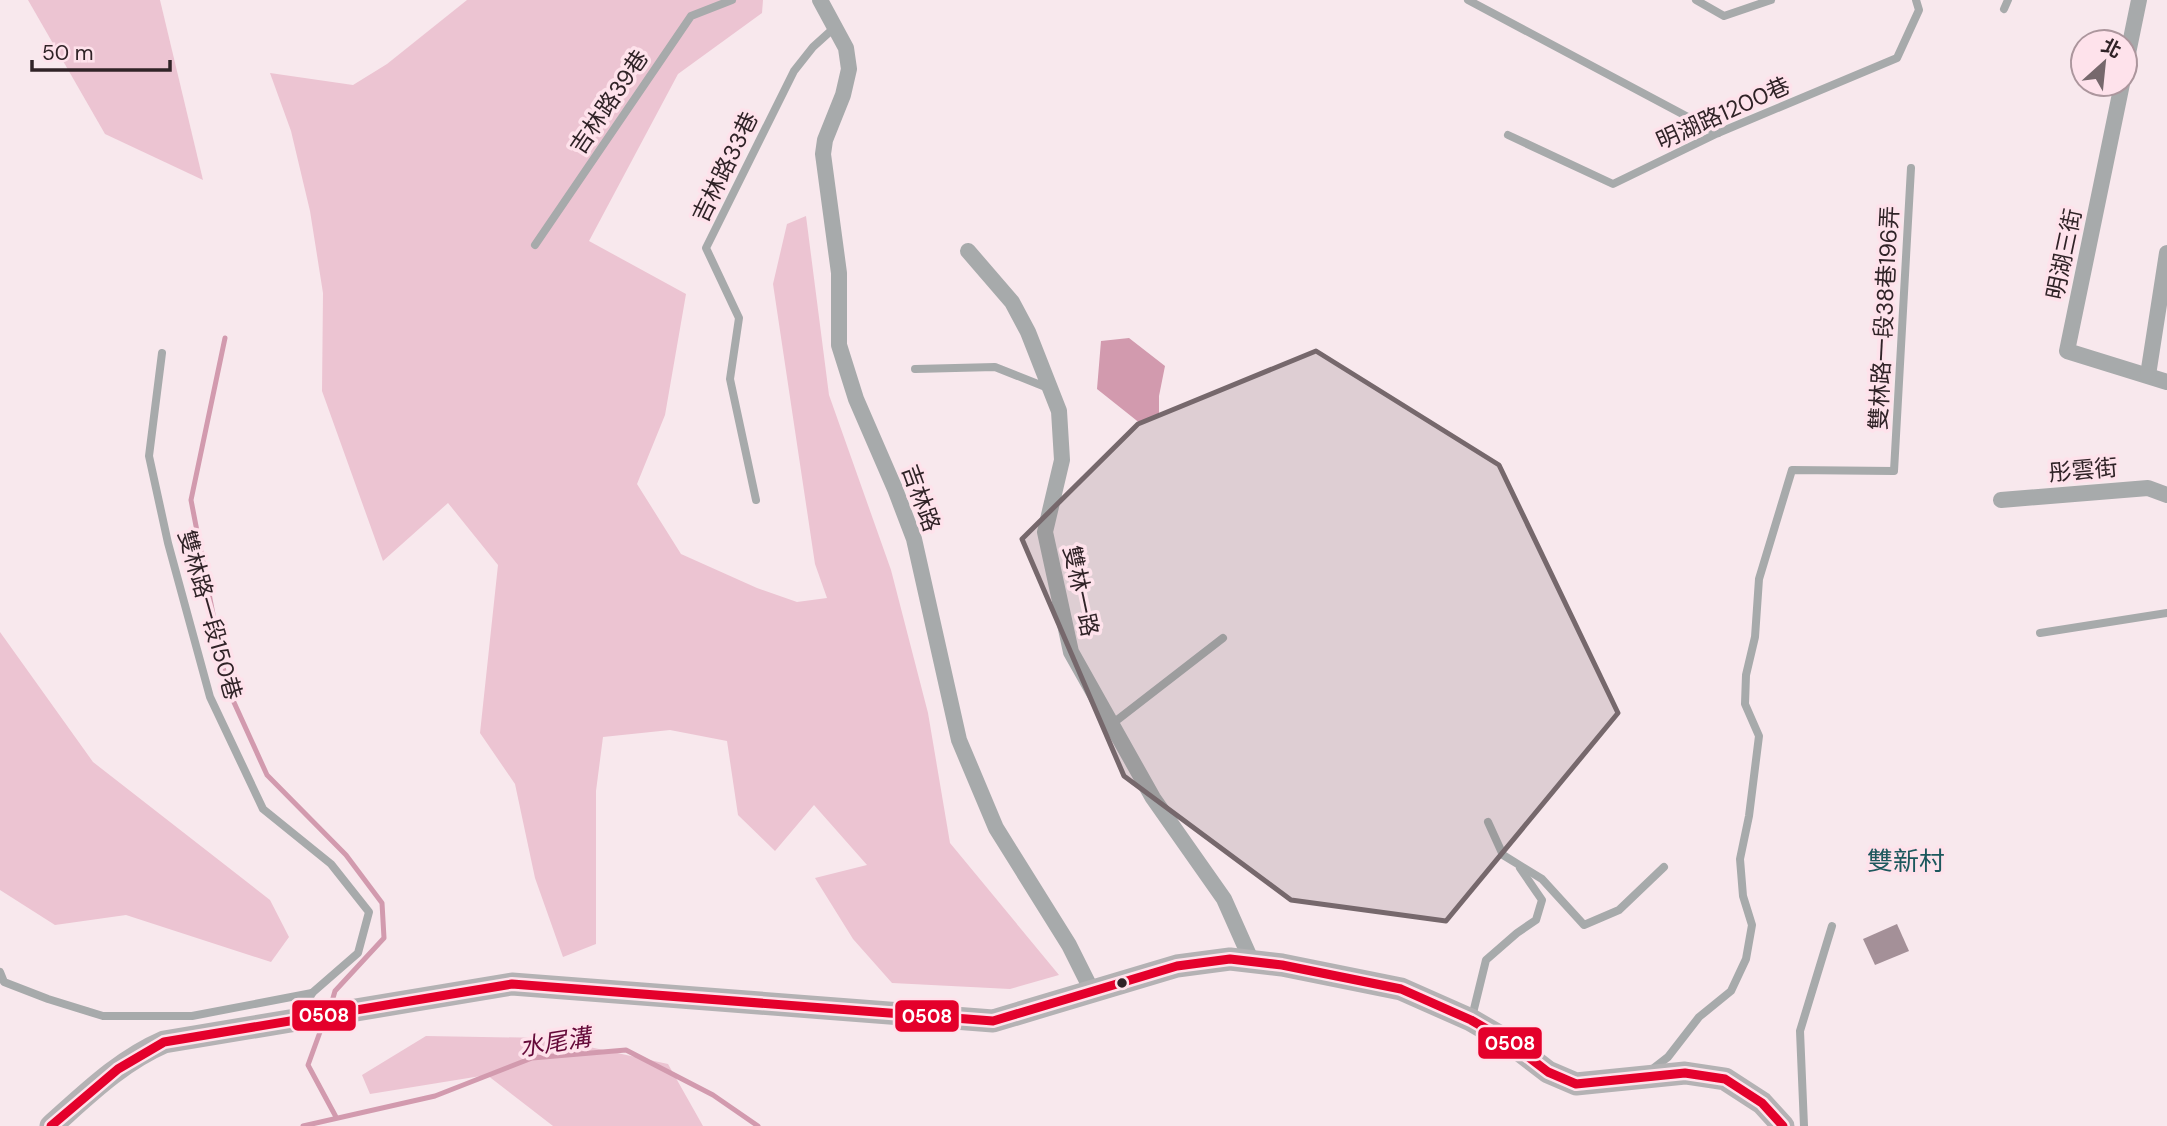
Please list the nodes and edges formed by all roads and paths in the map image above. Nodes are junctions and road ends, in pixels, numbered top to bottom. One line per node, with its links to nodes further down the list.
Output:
1 (732, 0): 16 (lane, 吉林路39巷)
2 (820, 0): 10 (street, 吉林路)
3 (1468, 0): 13 (lane)
4 (1696, 0): 5 (lane)
5 (1771, 0)
6 (1916, 0): 13 (lane, 明湖路1200巷)
7 (2008, 0): 9 (lane)
8 (2139, 0): 11 (street)
9 (2004, 9)
10 (834, 27): 26 (lane, 吉林路33巷); 39 (street, 吉林路)
11 (2133, 28)
12 (2119, 98): 22 (street, 明湖三街)
13 (1718, 133): 14 (lane, 明湖路1200巷)
14 (1508, 135)
15 (1911, 168): 42 (lane, 雙林路一段38巷196弄)
16 (535, 245)
17 (968, 251): 24 (street, 雙林一路)
18 (2167, 253): 19 (street)
19 (2161, 325): 22 (street)
20 (162, 353): 38 (lane, 雙林路一段150巷)
21 (915, 369): 24 (lane)
22 (2148, 375): 23 (street, 明湖三街)
23 (2167, 382)
24 (1050, 389): 31 (street, 雙林一路)
25 (2167, 495): 27 (street, 彤雲街)
26 (755, 500)
27 (2001, 500)
28 (2167, 613): 29 (lane)
29 (2040, 633)
30 (1223, 638): 31 (lane)
31 (1112, 724): 36 (street, 雙林一路)
32 (1488, 821): 33 (lane)
33 (1518, 866): 34 (lane); 41 (lane)
34 (1664, 867)
35 (1832, 926): 45 (lane)
36 (1252, 961): 39 (street); 41 (street)
37 (0, 972): 38 (lane)
38 (312, 993): 40 (lane, 雙林路一段150巷)
39 (1093, 993): 40 (street)
40 (300, 1020): 43 (street)
41 (1471, 1020): 42 (street)
42 (1640, 1079): 44 (street)
43 (51, 1126)
44 (1783, 1126)
45 (1804, 1126)

